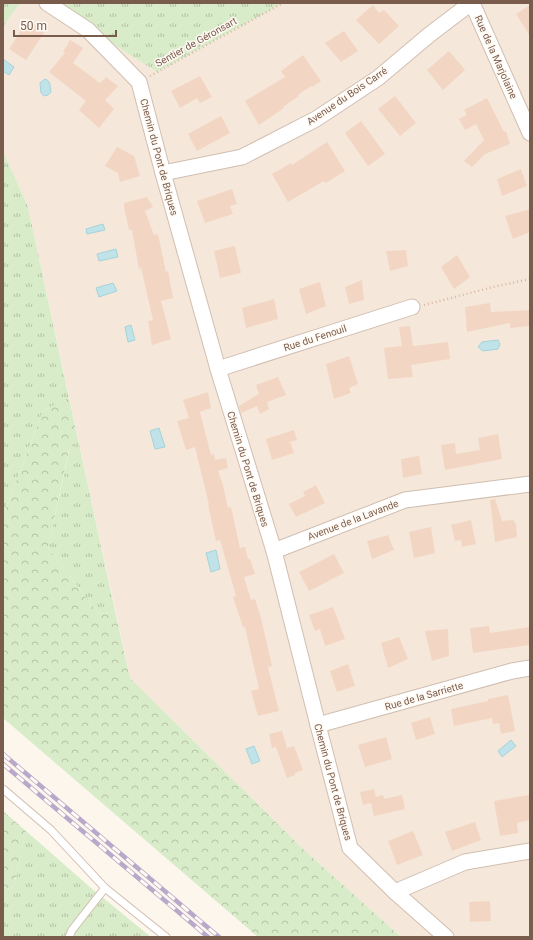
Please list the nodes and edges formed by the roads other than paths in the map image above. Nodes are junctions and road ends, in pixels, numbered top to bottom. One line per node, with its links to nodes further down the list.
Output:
1 (47, 3): 4 (street, Chemin du Pont de Briques)
2 (471, 3): 3 (street, Rue de la Marjolaine); 4 (street, Avenue du Bois Carré)
3 (530, 133)
4 (163, 173): 6 (street, Chemin du Pont de Briques)
5 (412, 307): 6 (street, Rue du Fenouil)
6 (218, 369): 8 (street, Chemin du Pont de Briques)
7 (530, 484): 8 (street, Avenue de la Lavande)
8 (274, 551): 10 (street, Chemin du Pont de Briques)
9 (530, 668): 10 (street, Rue de la Sarriette)
10 (318, 725): 14 (street, Chemin du Pont de Briques)
11 (3, 789): 13 (lane)
12 (530, 851): 14 (street)
13 (105, 888): 15 (lane); 16 (lane)
14 (396, 892): 17 (street, Chemin du Pont de Briques)
15 (69, 937)
16 (166, 937)
17 (446, 937)

